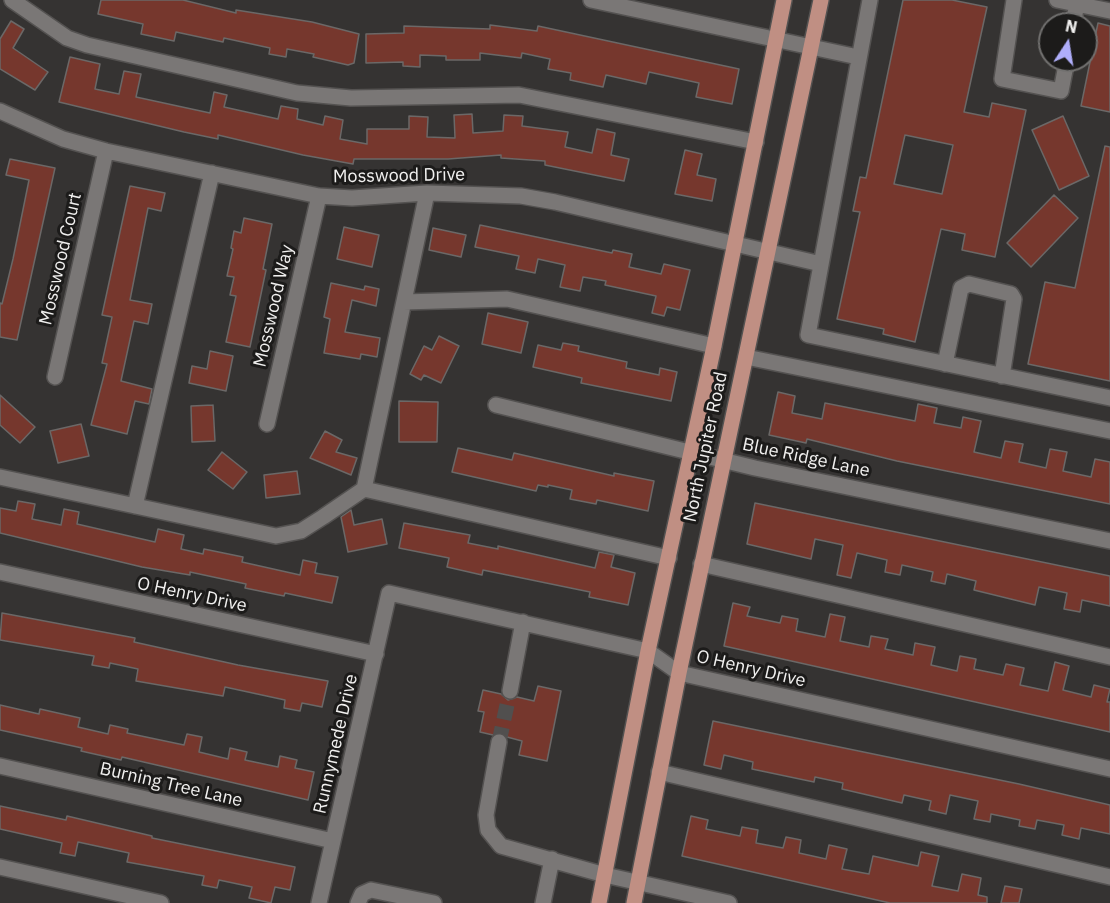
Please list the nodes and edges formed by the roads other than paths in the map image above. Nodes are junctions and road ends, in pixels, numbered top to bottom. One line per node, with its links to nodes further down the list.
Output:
1 (12, 0): 17 (street)
2 (591, 0): 9 (street)
3 (784, 0): 12 (main road, North Jupiter Road)
4 (821, 0): 13 (main road, North Jupiter Road)
5 (870, 0): 14 (street)
6 (1014, 0): 15 (street)
7 (1057, 0): 8 (street)
8 (1077, 4): 10 (street); 11 (street)
9 (649, 7): 12 (street)
10 (1110, 11)
11 (1075, 12)
12 (775, 41): 13 (street); 17 (main road, North Jupiter Road)
13 (811, 48): 14 (street); 23 (main road, North Jupiter Road)
14 (858, 57): 24 (street)
15 (1064, 72)
16 (0, 113): 18 (street, Mosswood Drive)
17 (756, 142): 22 (main road, North Jupiter Road)
18 (106, 151): 19 (street, Mosswood Drive); 30 (street, Mosswood Court)
19 (212, 173): 21 (street, Mosswood Drive); 39 (street)
20 (427, 193): 21 (street, Mosswood Drive); 22 (street, Mosswood Drive); 25 (street)
21 (318, 196): 33 (street, Mosswood Way)
22 (735, 245): 23 (street, Mosswood Drive); 26 (main road, North Jupiter Road)
23 (769, 252): 24 (street, Mosswood Drive); 27 (main road, North Jupiter Road)
24 (821, 264): 28 (street)
25 (404, 302): 26 (street); 38 (street)
26 (714, 346): 35 (main road, North Jupiter Road)
27 (746, 357): 34 (street); 36 (main road, North Jupiter Road)
28 (945, 364): 29 (street); 29 (street)
29 (1002, 376): 31 (street)
30 (55, 377)
31 (1110, 398)
32 (496, 405): 35 (street, Blue Ridge Lane)
33 (267, 424)
34 (1110, 431)
35 (691, 451): 36 (street, Blue Ridge Lane); 41 (main road, North Jupiter Road)
36 (723, 459): 40 (street, Blue Ridge Lane); 42 (main road, North Jupiter Road)
37 (0, 477): 39 (street)
38 (364, 489): 39 (street); 41 (street)
39 (135, 506)
40 (1110, 541)
41 (669, 558): 46 (main road, North Jupiter Road)
42 (701, 564): 48 (street); 49 (main road, North Jupiter Road)
43 (0, 572): 47 (street, O Henry Drive)
44 (389, 592): 45 (street, O Henry Drive); 47 (street, Runnymede Drive)
45 (523, 622): 46 (street, O Henry Drive); 50 (street)
46 (648, 651): 49 (street, O Henry Drive); 58 (main road, North Jupiter Road)
47 (376, 654): 55 (street, Runnymede Drive)
48 (1110, 657)
49 (679, 673): 53 (street, O Henry Drive); 54 (main road, North Jupiter Road)
50 (510, 691)
51 (499, 742): 56 (street)
52 (0, 766): 55 (street, Burning Tree Lane)
53 (1110, 769)
54 (659, 772): 59 (street); 60 (main road, North Jupiter Road)
55 (333, 841): 62 (street, Runnymede Drive)
56 (552, 859): 58 (street); 65 (street)
57 (0, 867): 61 (street)
58 (605, 875): 60 (street); 66 (main road, North Jupiter Road)
59 (1110, 877)
60 (638, 882): 67 (main road, North Jupiter Road); 68 (street)
61 (161, 903)
62 (319, 903)
63 (358, 903): 64 (street)
64 (434, 903)
65 (543, 903)
66 (599, 903)
67 (634, 903)
68 (729, 903)

